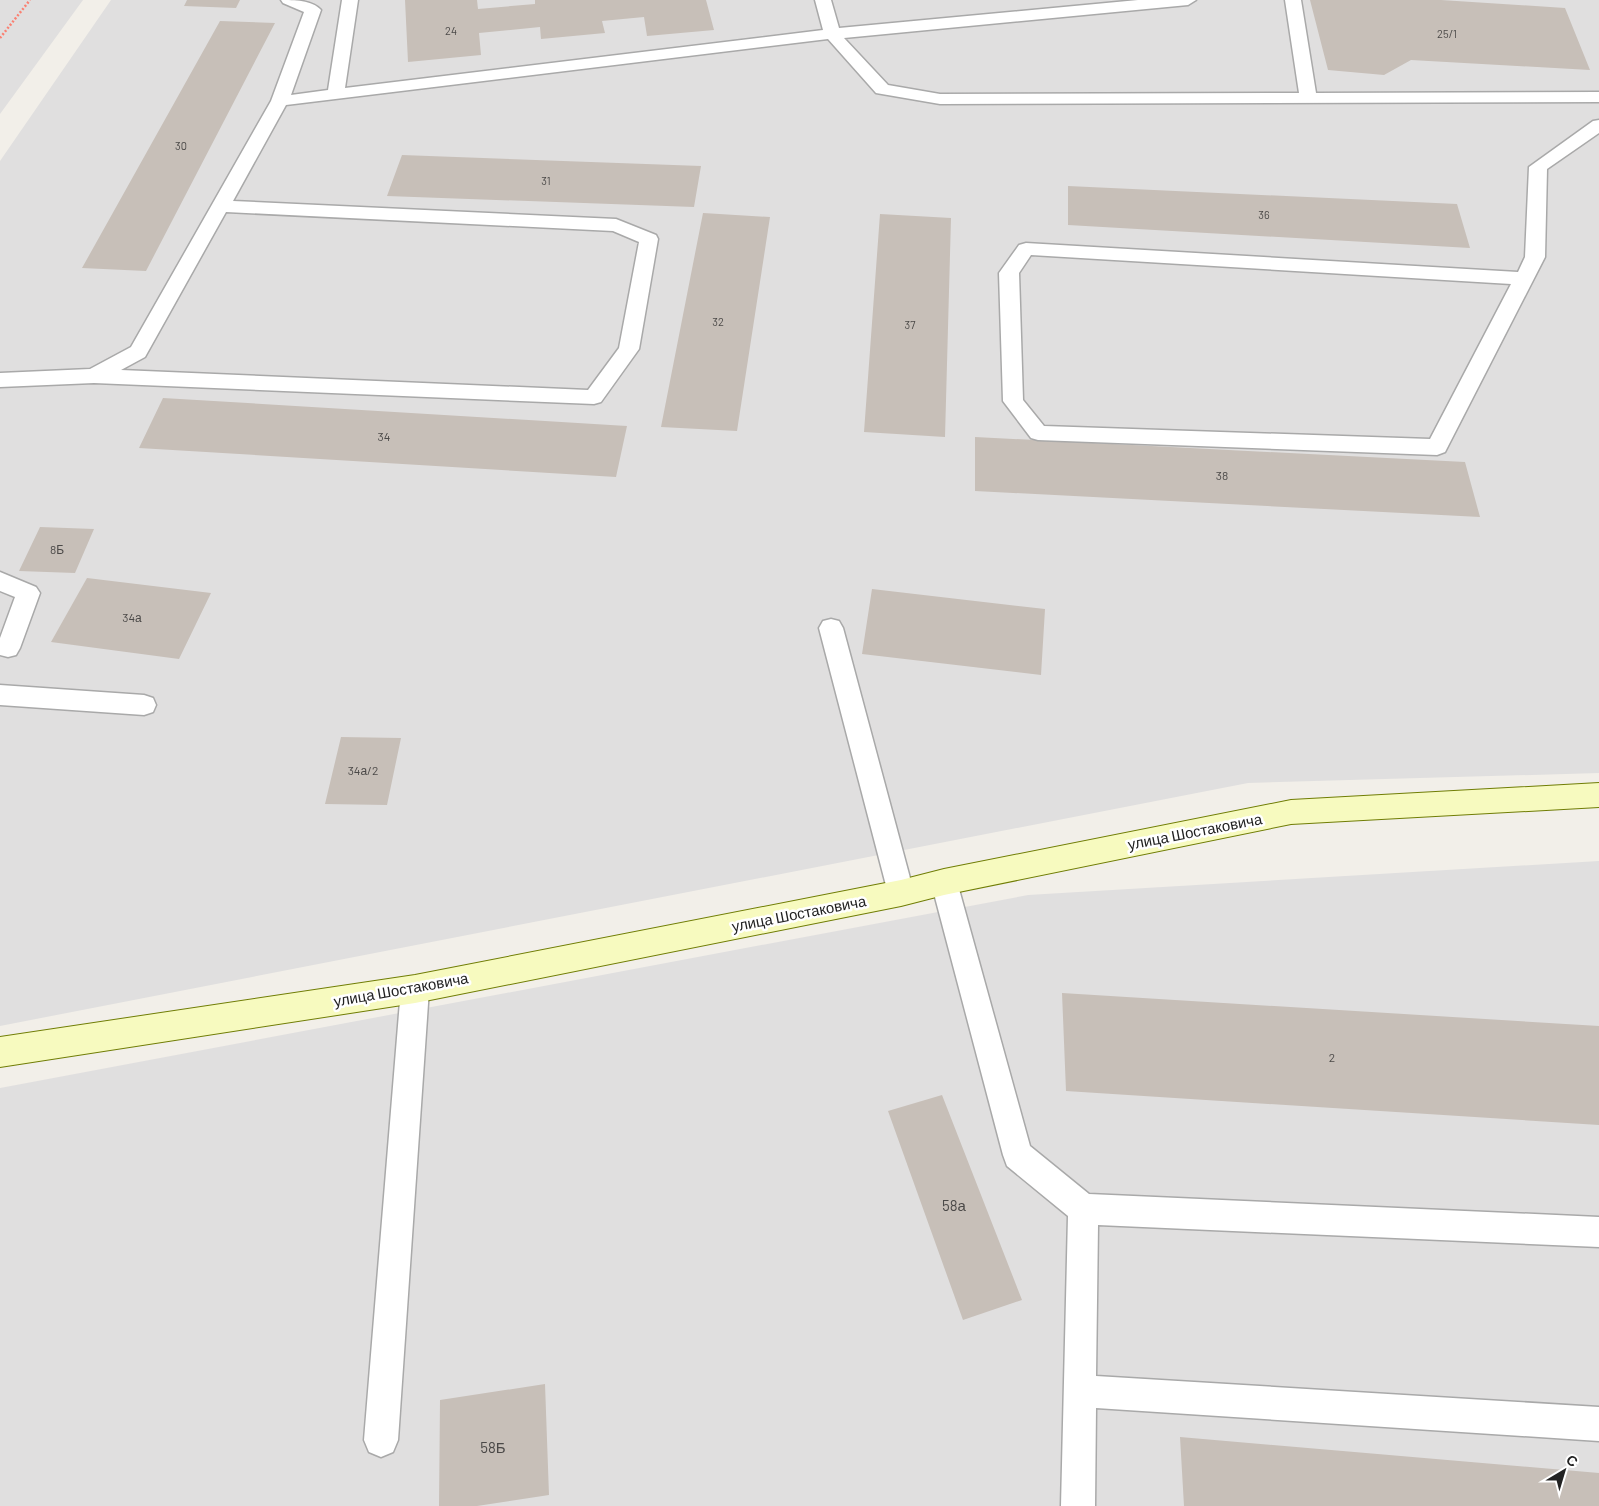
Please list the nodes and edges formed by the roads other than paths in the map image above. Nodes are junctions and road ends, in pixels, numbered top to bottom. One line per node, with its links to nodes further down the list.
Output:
1 (289, 0): 10 (lane)
2 (350, 0): 7 (lane)
3 (823, 0): 6 (lane)
4 (1188, 0): 6 (lane)
5 (1293, 0): 9 (lane)
6 (832, 34): 7 (lane); 9 (lane)
7 (336, 94): 10 (lane)
8 (1599, 97): 9 (lane)
9 (1308, 98)
10 (280, 101): 12 (lane)
11 (1599, 126): 13 (lane)
12 (221, 206): 14 (lane); 14 (lane)
13 (1524, 279): 13 (lane)
14 (94, 376): 15 (lane)
15 (0, 380)
16 (0, 581): 18 (lane)
17 (831, 628): 23 (lane)
18 (8, 648)
19 (0, 695): 20 (lane)
20 (144, 705)
21 (1599, 795): 22 (street, улица Шостаковича)
22 (944, 882): 23 (street, улица Шостаковича); 26 (lane)
23 (901, 894): 24 (street, улица Шостаковича)
24 (415, 989): 25 (street, улица Шостаковича); 30 (lane)
25 (0, 1052)
26 (1083, 1209): 27 (lane); 28 (lane)
27 (1599, 1232)
28 (1080, 1391): 29 (lane); 31 (lane)
29 (1599, 1424)
30 (381, 1440)
31 (1078, 1506)

